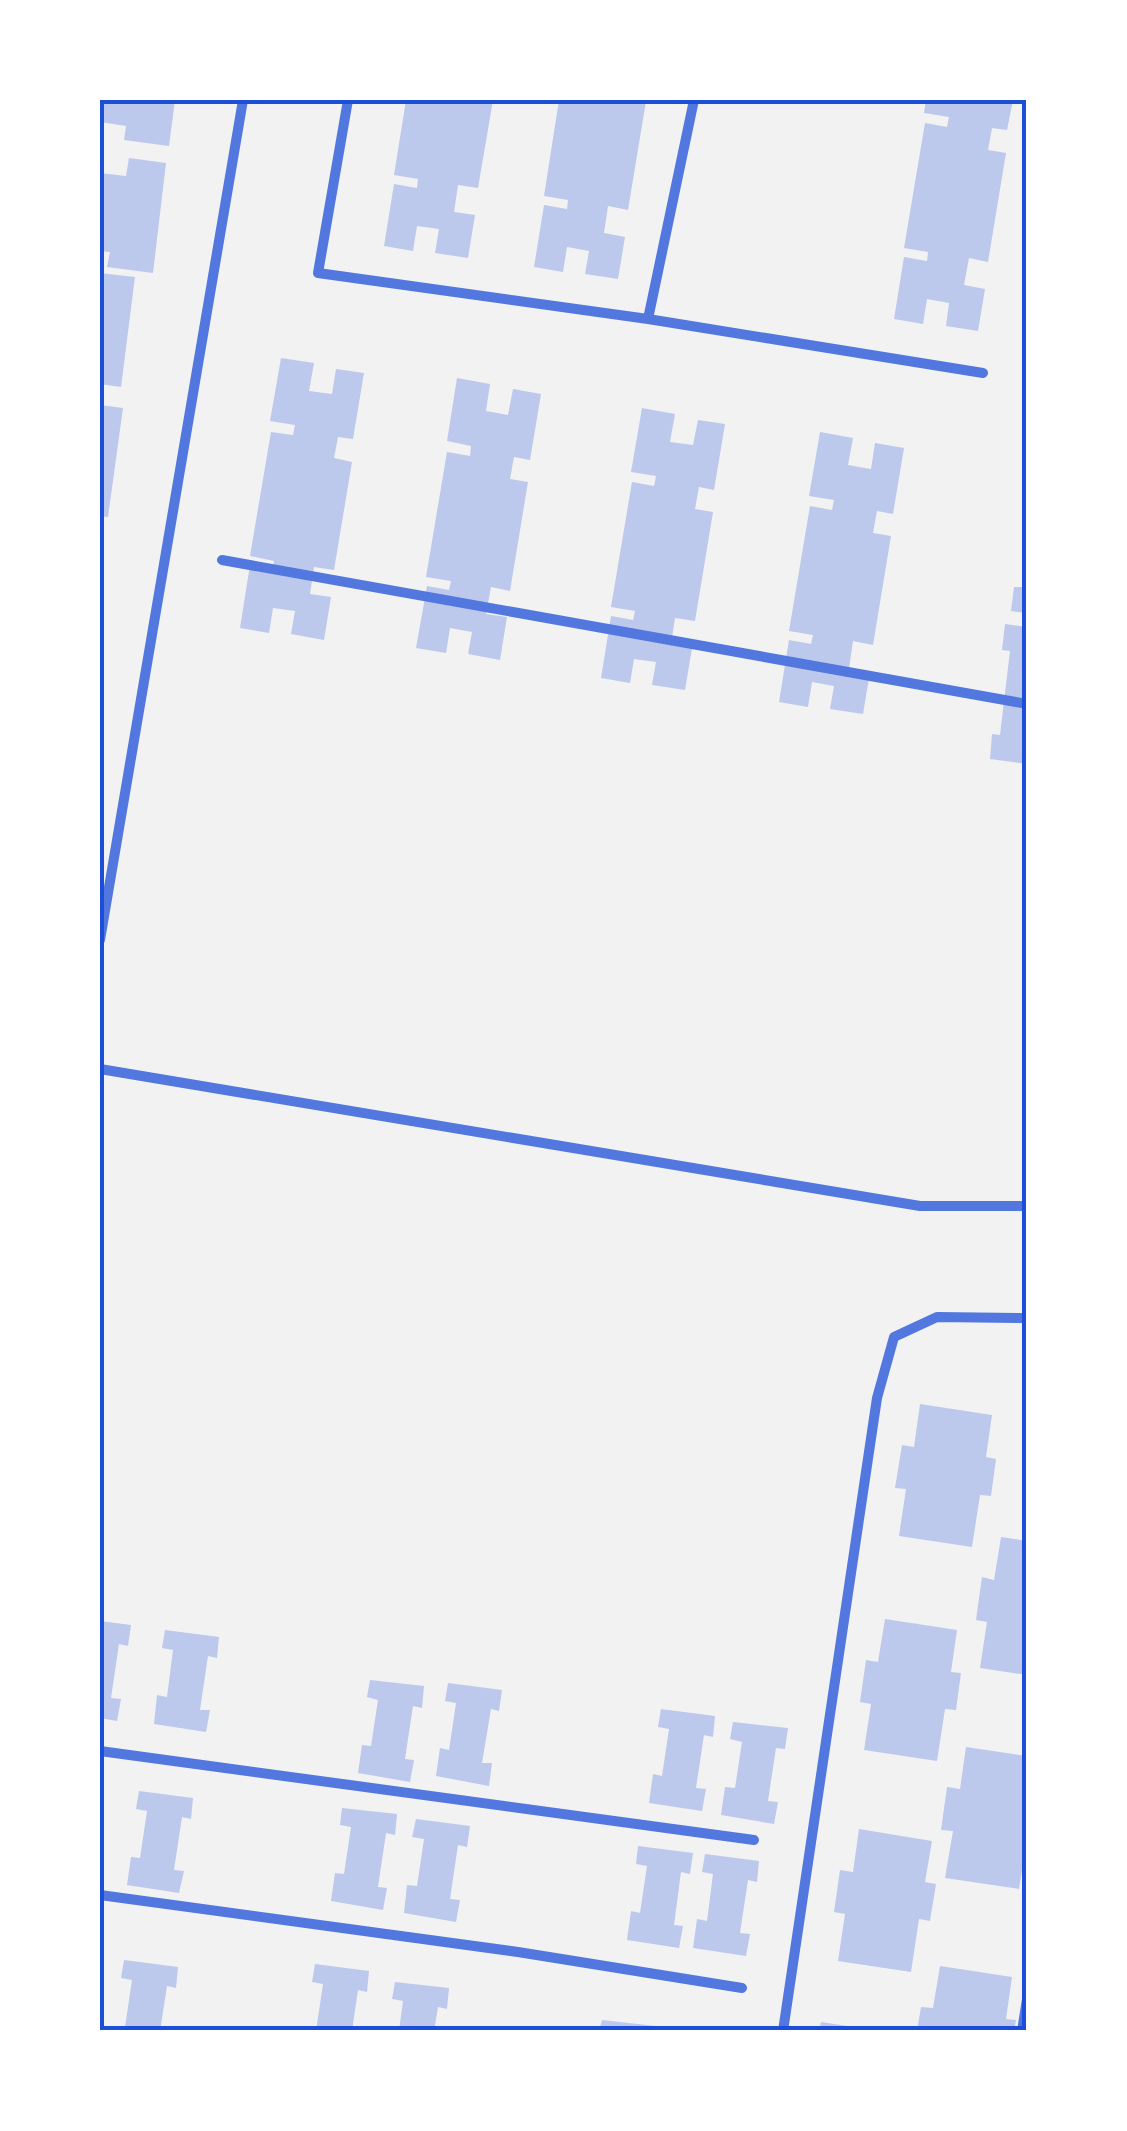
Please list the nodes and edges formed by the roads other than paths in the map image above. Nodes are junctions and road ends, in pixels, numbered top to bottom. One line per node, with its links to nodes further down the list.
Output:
1 (243, 100): 8 (street)
2 (348, 100): 4 (street)
3 (694, 100): 4 (street)
4 (648, 318): 5 (street)
5 (983, 373)
6 (222, 560): 7 (street)
7 (1027, 704)
8 (100, 940)
9 (100, 1069): 10 (street)
10 (1027, 1206)
11 (1027, 1318): 17 (street)
12 (100, 1751): 13 (street)
13 (754, 1840)
14 (100, 1896): 15 (street)
15 (742, 1988)
16 (1027, 1999): 18 (street)
17 (784, 2031)
18 (1022, 2031)

